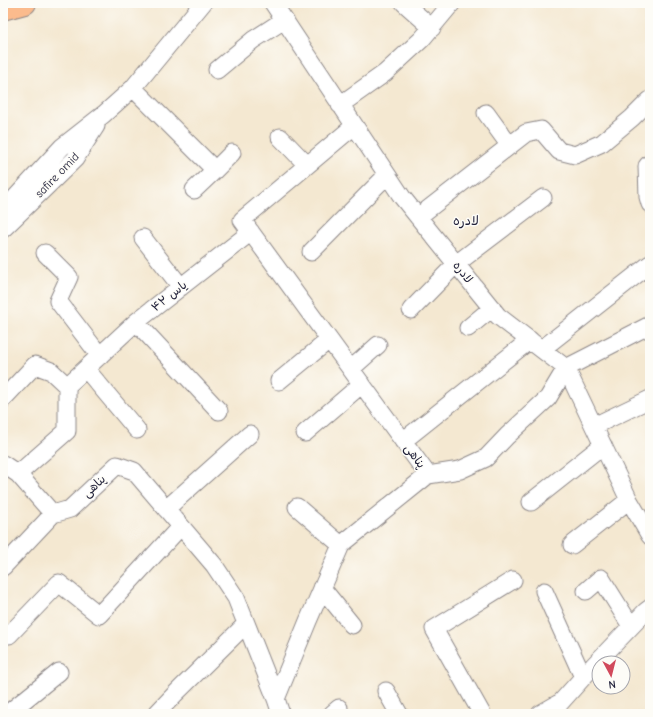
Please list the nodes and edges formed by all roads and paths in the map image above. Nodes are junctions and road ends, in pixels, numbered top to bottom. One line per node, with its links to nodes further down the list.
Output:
1 (25, 3): 6 (main road)
2 (202, 3): 10 (street, safire omid)
3 (273, 3): 7 (street, لادره)
4 (404, 3): 8 (street)
5 (452, 3): 8 (street)
6 (3, 9)
7 (284, 20): 9 (street); 12 (street, لادره)
8 (432, 28): 12 (street)
9 (217, 70)
10 (133, 88): 14 (street, safire omid); 21 (street)
11 (650, 100): 17 (street)
12 (340, 105): 15 (street, لادره)
13 (486, 113): 17 (street)
14 (104, 114): 26 (street, safire omid); 28 (street, safire omid)
15 (354, 126): 20 (street); 22 (street, لادره)
16 (280, 137): 20 (street)
17 (510, 146): 27 (street)
18 (232, 153): 21 (street)
19 (650, 163): 25 (street)
20 (307, 166): 29 (street)
21 (215, 170): 23 (street)
22 (387, 175): 27 (street, لادره); 32 (street)
23 (194, 190)
24 (543, 198): 33 (street)
25 (650, 204)
26 (3, 210)
27 (418, 217): 33 (street, لادره)
28 (3, 229)
29 (251, 232): 35 (street, یاس ۴۲); 41 (street, پناهی)
30 (143, 238): 35 (street)
31 (45, 252): 44 (street)
32 (311, 252)
33 (456, 264): 36 (street, لادره); 37 (street)
34 (650, 264): 43 (street)
35 (181, 287): 38 (street, یاس ۴۲)
36 (492, 308): 40 (street); 43 (street, لادره)
37 (411, 310)
38 (136, 322): 44 (street, یاس ۴۲); 53 (street)
39 (650, 325): 45 (street)
40 (468, 328)
41 (329, 340): 47 (street, پناهی); 48 (street)
42 (378, 345): 47 (street)
43 (536, 345): 45 (street, لادره); 58 (street)
44 (100, 356): 46 (street, یاس ۴۲)
45 (566, 368): 54 (street, لادره); 62 (street)
46 (86, 369): 50 (street, یاس ۴۲); 55 (street)
47 (351, 370): 49 (street, پناهی)
48 (279, 381)
49 (362, 384): 56 (street); 58 (street, پناهی)
50 (67, 386): 52 (street); 61 (street)
51 (650, 398): 54 (street)
52 (3, 399)
53 (219, 411)
54 (594, 426): 59 (street, لادره)
55 (138, 430)
56 (305, 433)
57 (250, 434): 66 (street)
58 (403, 441): 62 (street, پناهی)
59 (603, 445): 63 (street, لادره); 64 (street)
60 (3, 464): 61 (street)
61 (18, 474): 67 (street)
62 (428, 475): 70 (street, پناهی)
63 (629, 500): 69 (street, لادره); 71 (street)
64 (531, 502)
65 (297, 507): 70 (street)
66 (166, 509): 67 (street, پناهی); 68 (street, پناهی)
67 (52, 514): 72 (street)
68 (180, 526): 78 (street, پناهی); 81 (street)
69 (650, 536)
70 (341, 545): 74 (street, پناهی)
71 (572, 545)
72 (3, 567)
73 (513, 580): 89 (street)
74 (322, 588): 79 (street); 85 (street, پناهی)
75 (544, 591): 83 (street)
76 (586, 591): 80 (street)
77 (650, 608): 80 (street)
78 (246, 624): 85 (street, پناهی); 87 (street)
79 (352, 625)
80 (631, 626): 83 (street)
81 (9, 635)
82 (59, 672): 86 (street)
83 (583, 677): 90 (street)
84 (386, 691): 88 (street)
85 (278, 707)
86 (7, 714)
87 (156, 714)
88 (399, 714)
89 (482, 714)
90 (540, 714)

